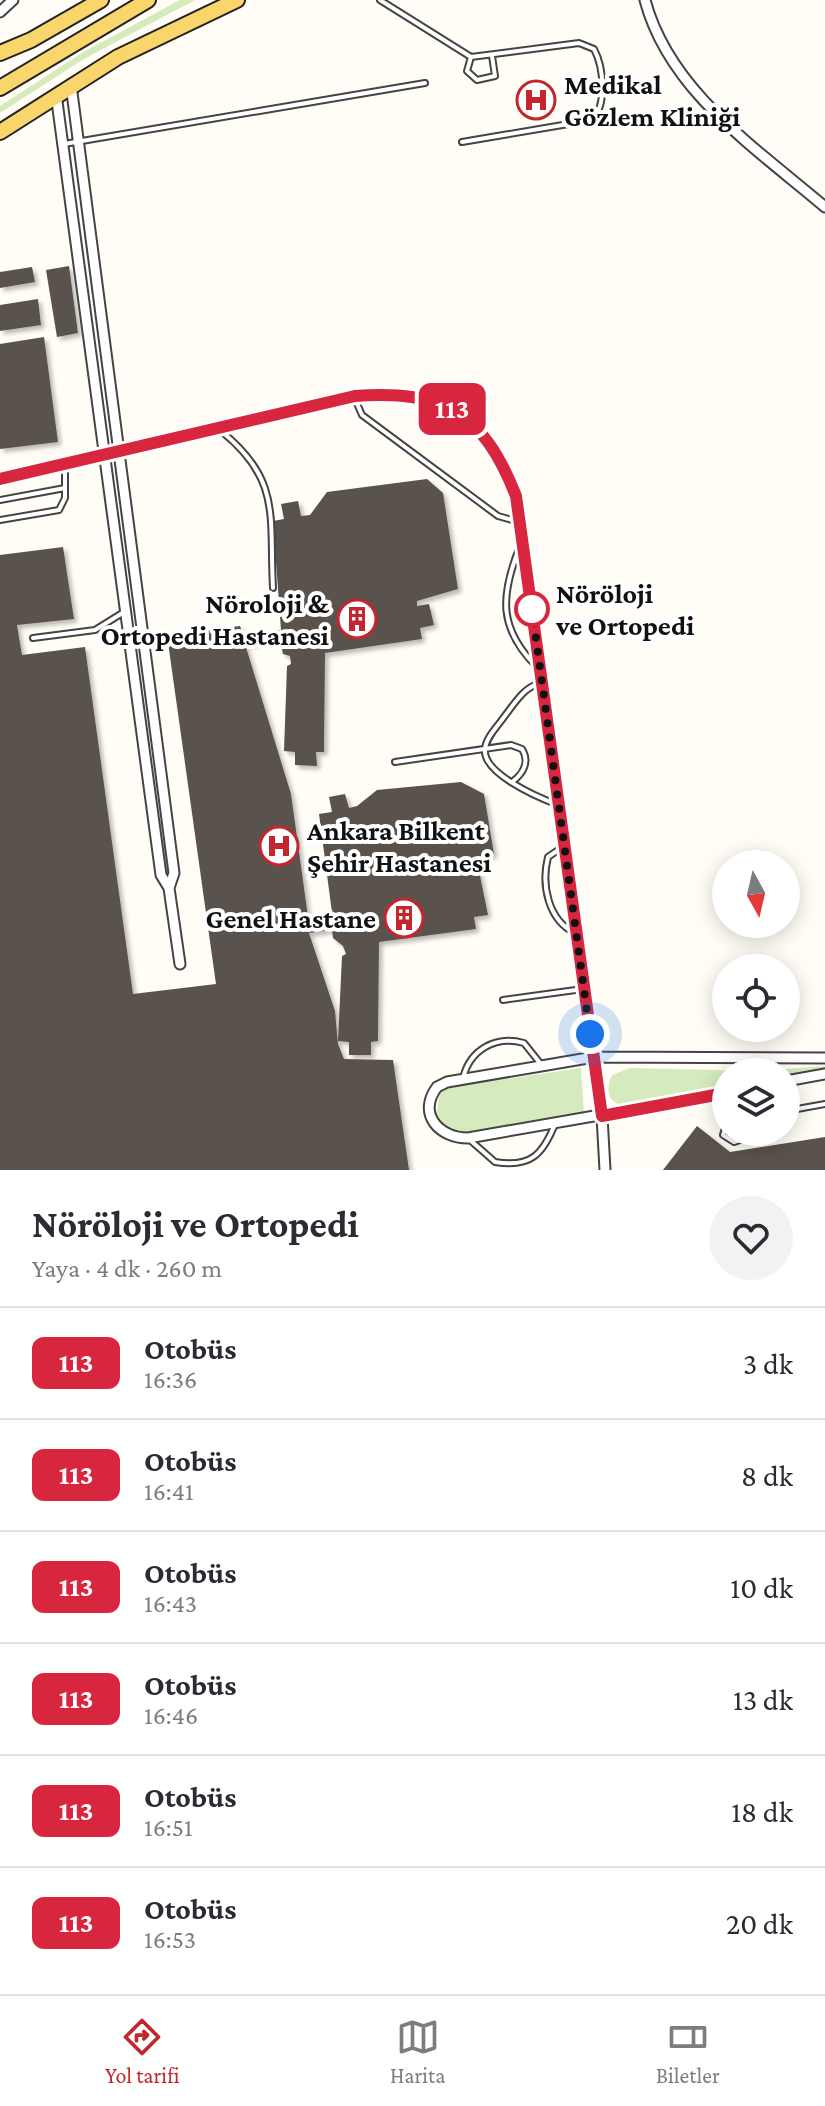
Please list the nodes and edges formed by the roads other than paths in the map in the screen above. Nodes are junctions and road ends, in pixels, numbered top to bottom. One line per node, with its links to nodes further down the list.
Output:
1 (13, 0): 7 (street)
2 (101, 0): 8 (main road)
3 (148, 0): 13 (main road)
4 (237, 0): 12 (main road)
5 (380, 0): 10 (lane)
6 (645, 0): 19 (street)
7 (0, 12)
8 (0, 53)
9 (492, 56): 10 (lane); 10 (lane); 17 (lane)
10 (471, 57)
11 (425, 83): 16 (lane)
12 (71, 85): 14 (main road); 16 (street)
13 (0, 88)
14 (56, 94): 15 (main road); 18 (street)
15 (0, 132)
16 (78, 142): 18 (lane); 22 (street)
17 (462, 142)
18 (63, 144): 23 (street)
19 (825, 207)
20 (355, 396): 21 (street); 29 (lane); 29 (street)
21 (219, 429): 22 (street); 31 (lane)
22 (120, 452): 23 (street); 41 (street)
23 (106, 454): 24 (street); 32 (street)
24 (65, 465): 25 (street); 26 (lane)
25 (0, 479)
26 (65, 488): 27 (lane); 28 (lane)
27 (0, 500)
28 (0, 520)
29 (519, 522): 30 (street)
30 (522, 540): 34 (street); 34 (lane)
31 (273, 588)
32 (126, 610): 33 (lane); 41 (street)
33 (33, 638)
34 (540, 670): 35 (street)
35 (542, 683): 36 (lane); 39 (street)
36 (485, 749): 37 (lane); 38 (lane); 38 (lane)
37 (395, 762)
38 (512, 782): 39 (lane)
39 (558, 805): 40 (street)
40 (564, 846): 42 (street); 42 (lane)
41 (169, 888): 43 (street)
42 (575, 933): 44 (street)
43 (180, 964)
44 (583, 989): 45 (lane); 46 (street)
45 (503, 1000)
46 (594, 1057): 47 (street); 48 (street); 55 (street)
47 (825, 1058)
48 (541, 1066): 51 (street); 51 (lane)
49 (825, 1074): 50 (street)
50 (800, 1078)
51 (463, 1079): 57 (street)
52 (712, 1096): 55 (street)
53 (825, 1104): 54 (lane)
54 (800, 1108)
55 (602, 1116): 56 (street); 58 (street)
56 (555, 1124): 57 (street); 57 (lane)
57 (468, 1138)
58 (605, 1170)

